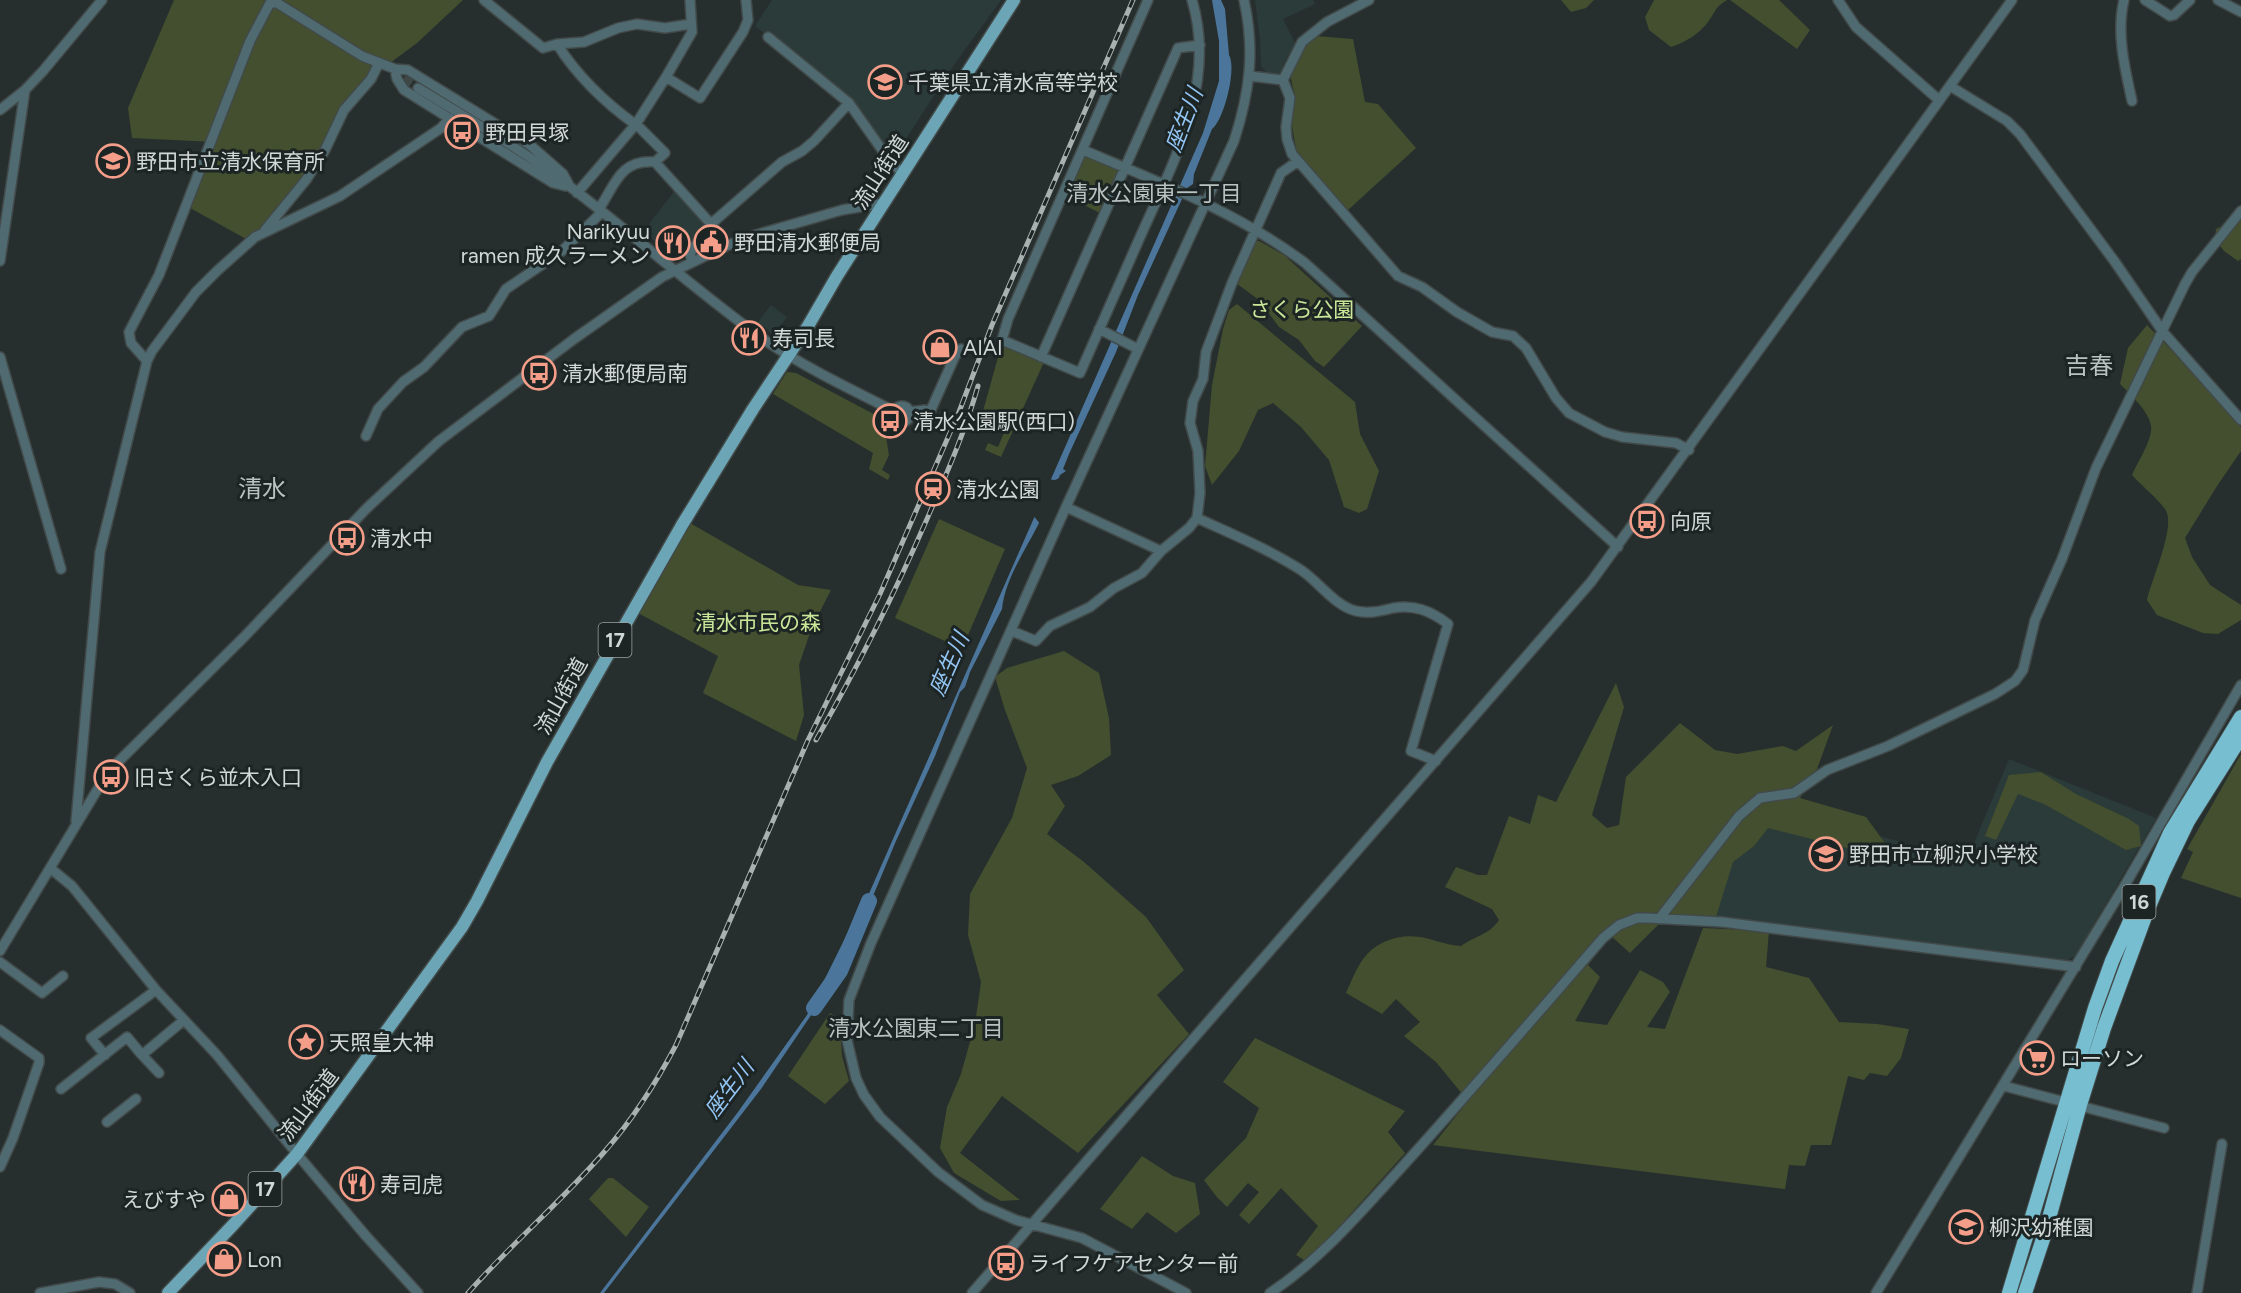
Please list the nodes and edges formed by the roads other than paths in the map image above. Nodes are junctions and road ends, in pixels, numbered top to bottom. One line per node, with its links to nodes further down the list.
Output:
1 (102, 0): 28 (street)
2 (484, 0): 19 (street)
3 (690, 0): 17 (street)
4 (746, 0): 24 (street)
5 (1014, 0): 39 (main road, 流山街道 / 17)
6 (1148, 0): 35 (street)
7 (1192, 0): 20 (street)
8 (1244, 0): 23 (street)
9 (1369, 0): 25 (street)
10 (1838, 0): 29 (street)
11 (2012, 0): 26 (street)
12 (2124, 0): 30 (street)
13 (2145, 0): 14 (street)
14 (2190, 0)
15 (2218, 0): 16 (street)
16 (2241, 12)
17 (691, 24): 19 (street); 24 (street)
18 (768, 37): 31 (street)
19 (557, 44): 34 (street)
20 (1200, 45): 38 (street); 40 (street)
21 (379, 63): 22 (street); 48 (street); 60 (street)
22 (395, 69): 33 (street); 41 (street)
23 (1250, 76): 25 (street); 43 (street)
24 (666, 77): 34 (street)
25 (1283, 80): 36 (street)
26 (1950, 86): 29 (street); 54 (street)
27 (418, 88): 41 (street)
28 (25, 90): 32 (street); 50 (street)
29 (1939, 100): 63 (street)
30 (2132, 101)
31 (849, 103): 39 (street); 46 (street)
32 (0, 110)
33 (450, 118): 41 (street); 48 (street)
34 (636, 124): 37 (street); 41 (street)
35 (1083, 150): 38 (street); 59 (street)
36 (1298, 161): 47 (street); 63 (street)
37 (656, 162): 44 (street); 46 (street)
38 (1125, 167): 40 (street); 59 (street)
39 (902, 172): 42 (main road, 流山街道 / 17)
40 (1167, 186): 43 (street); 53 (street)
41 (573, 190): 44 (street)
42 (883, 203): 49 (street); 57 (main road, 流山街道 / 17)
43 (1204, 204): 47 (street); 55 (street)
44 (600, 210): 52 (street); 62 (street)
45 (2241, 211): 54 (street)
46 (711, 224): 49 (street); 51 (street)
47 (1257, 229): 65 (street); 66 (street)
48 (264, 232): 60 (street)
49 (726, 246): 51 (street)
50 (0, 261)
51 (692, 262): 52 (street)
52 (674, 271): 57 (street); 74 (street)
53 (1102, 331): 55 (street); 59 (street)
54 (2163, 332): 61 (street); 76 (street)
55 (1138, 349): 64 (street)
56 (961, 350): 57 (street)
57 (789, 355): 94 (main road, 流山街道 / 17)
58 (0, 357): 68 (street)
59 (1041, 357)
60 (147, 361): 74 (street)
61 (2241, 420)
62 (366, 436)
63 (1689, 450): 66 (street)
64 (1066, 507): 67 (street); 69 (street)
65 (1197, 518): 67 (street); 73 (street)
66 (1618, 547): 73 (street)
67 (1161, 551): 69 (street)
68 (61, 569)
69 (1012, 631): 96 (street)
70 (2241, 685): 79 (street)
71 (2241, 717): 90 (highway, 16)
72 (2241, 737): 90 (highway, 16)
73 (1436, 761): 96 (street)
74 (75, 823): 75 (street)
75 (50, 868): 77 (street); 81 (street)
76 (1659, 919): 79 (street); 103 (street)
77 (0, 951)
78 (0, 962): 80 (street)
79 (2076, 967): 87 (street)
80 (63, 976)
81 (156, 990): 82 (street); 84 (street)
82 (184, 1020): 85 (street); 94 (street)
83 (0, 1030): 95 (street)
84 (105, 1055): 85 (street); 88 (street)
85 (142, 1055): 86 (street)
86 (159, 1073)
87 (2004, 1086): 90 (street); 104 (street)
88 (61, 1089)
89 (136, 1099): 91 (street)
90 (2073, 1103): 92 (street); 105 (highway, 16); 106 (highway, 16)
91 (107, 1122)
92 (2164, 1128)
93 (2222, 1144): 107 (street)
94 (297, 1154): 99 (main road, 流山街道 / 17); 100 (street)
95 (0, 1167)
96 (1032, 1224): 101 (street); 102 (street)
97 (40, 1293): 98 (street)
98 (130, 1293)
99 (168, 1293)
100 (418, 1293)
101 (972, 1293)
102 (1186, 1293)
103 (1270, 1293)
104 (1876, 1293)
105 (2009, 1293)
106 (2025, 1293)
107 (2197, 1293)

